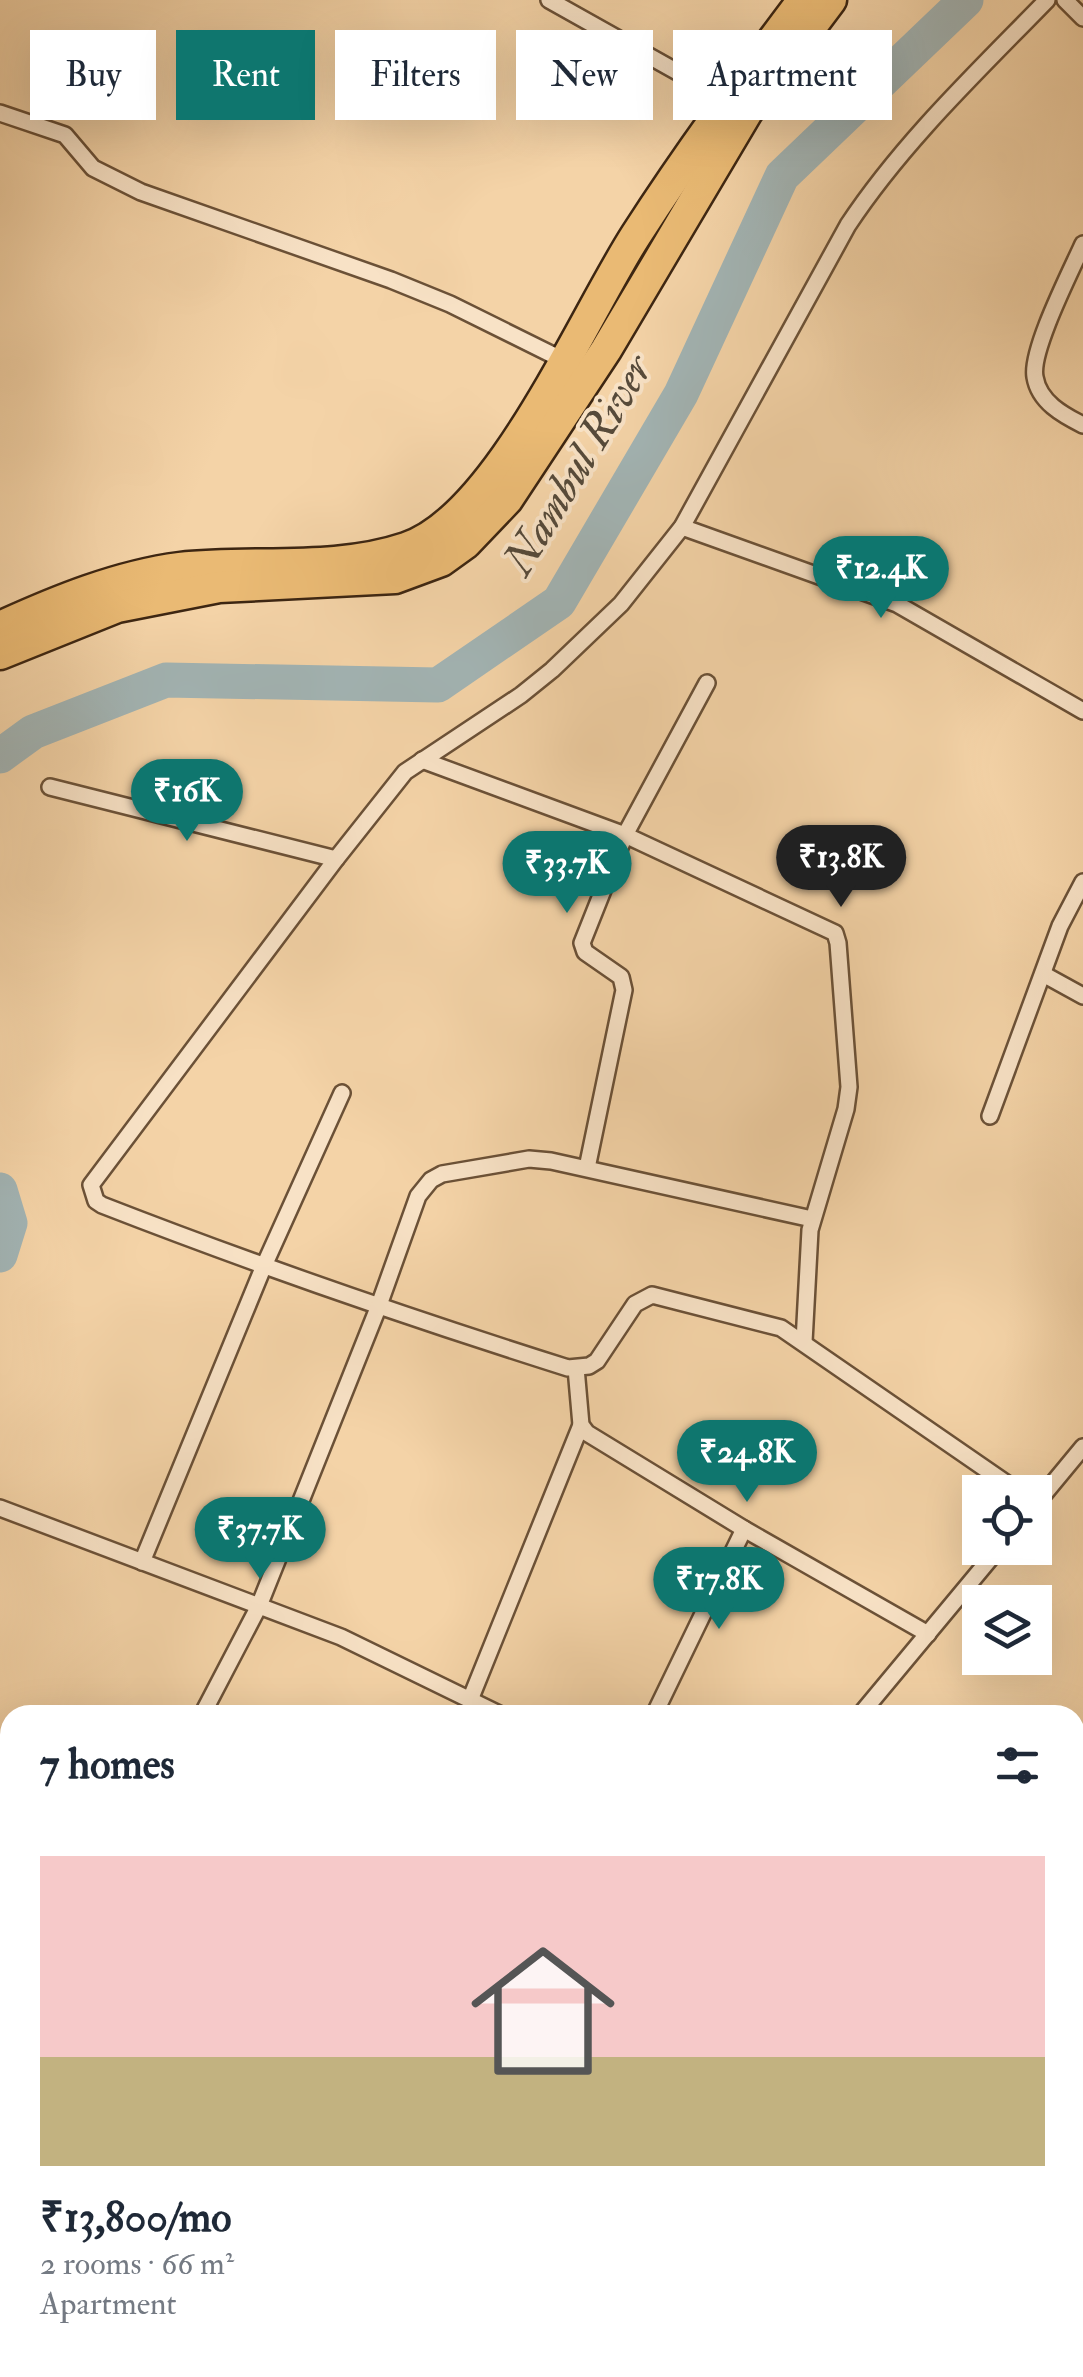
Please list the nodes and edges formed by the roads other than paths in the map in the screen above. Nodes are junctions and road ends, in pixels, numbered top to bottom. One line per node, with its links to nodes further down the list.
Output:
1 (549, 0): 9 (street)
2 (804, 0): 7 (highway)
3 (831, 0): 8 (highway)
4 (1047, 0): 16 (street)
5 (1065, 0): 6 (street)
6 (1083, 18)
7 (785, 30)
8 (804, 30)
9 (673, 70)
10 (0, 113): 14 (street)
11 (726, 120): 14 (highway)
12 (729, 120): 18 (highway)
13 (1083, 244): 15 (street)
14 (566, 361): 17 (highway)
15 (1083, 426)
16 (682, 527): 20 (street); 21 (street)
17 (0, 626)
18 (0, 654)
19 (707, 683): 23 (street)
20 (1083, 712)
21 (422, 760): 23 (street); 24 (street)
22 (50, 786): 24 (street)
23 (626, 835): 30 (street); 31 (street)
24 (336, 858): 32 (street)
25 (1083, 882): 26 (street)
26 (1043, 974): 27 (street); 29 (street)
27 (1083, 996)
28 (342, 1093): 32 (street)
29 (990, 1116)
30 (587, 1168): 31 (street); 33 (street)
31 (812, 1219): 34 (street)
32 (264, 1268): 33 (street); 42 (street)
33 (378, 1308): 35 (street); 44 (street)
34 (804, 1342): 35 (street); 38 (street)
35 (576, 1368): 36 (street)
36 (581, 1425): 41 (street); 46 (street)
37 (1083, 1447): 39 (street)
38 (995, 1475)
39 (1052, 1484)
40 (0, 1508): 42 (street)
41 (744, 1529): 45 (street); 49 (street)
42 (142, 1562): 44 (street)
43 (986, 1565): 45 (street)
44 (260, 1606): 46 (street); 47 (street)
45 (928, 1634): 50 (street)
46 (470, 1700): 48 (street)
47 (207, 1705)
48 (480, 1705)
49 (659, 1705)
50 (874, 1705)

